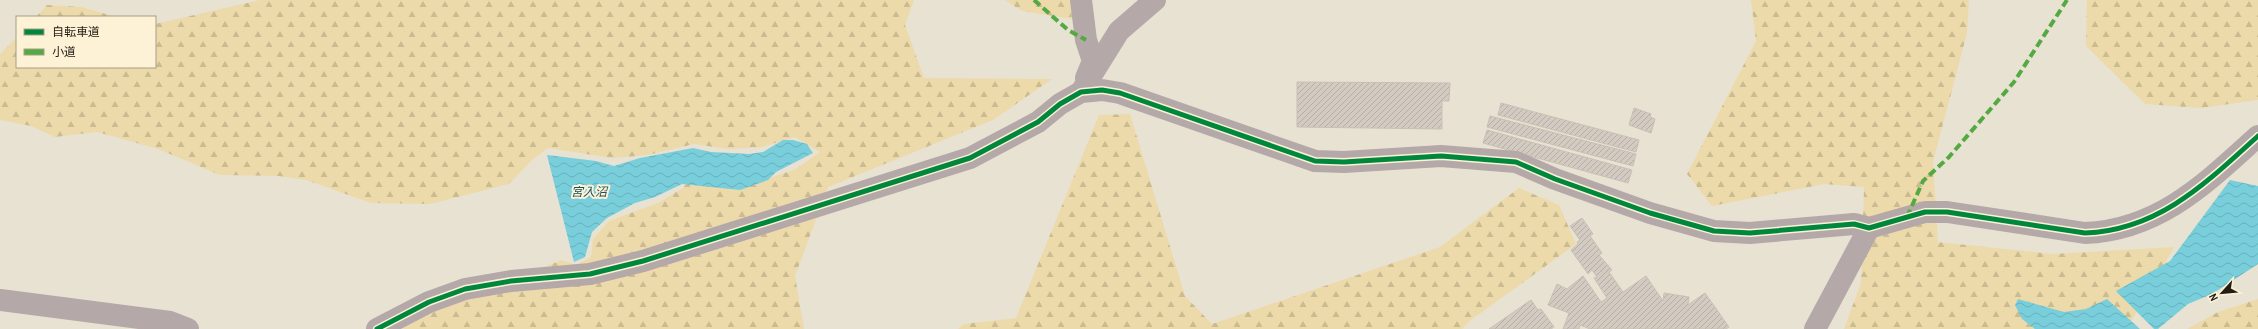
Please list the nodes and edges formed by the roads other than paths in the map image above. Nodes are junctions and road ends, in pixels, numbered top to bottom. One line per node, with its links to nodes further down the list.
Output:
1 (1081, 0): 3 (street)
2 (1155, 0): 3 (street)
3 (1081, 92): 5 (street); 8 (street)
4 (2258, 136): 5 (street)
5 (1869, 228): 9 (street)
6 (0, 300): 7 (street)
7 (188, 329)
8 (378, 329)
9 (1815, 329)

